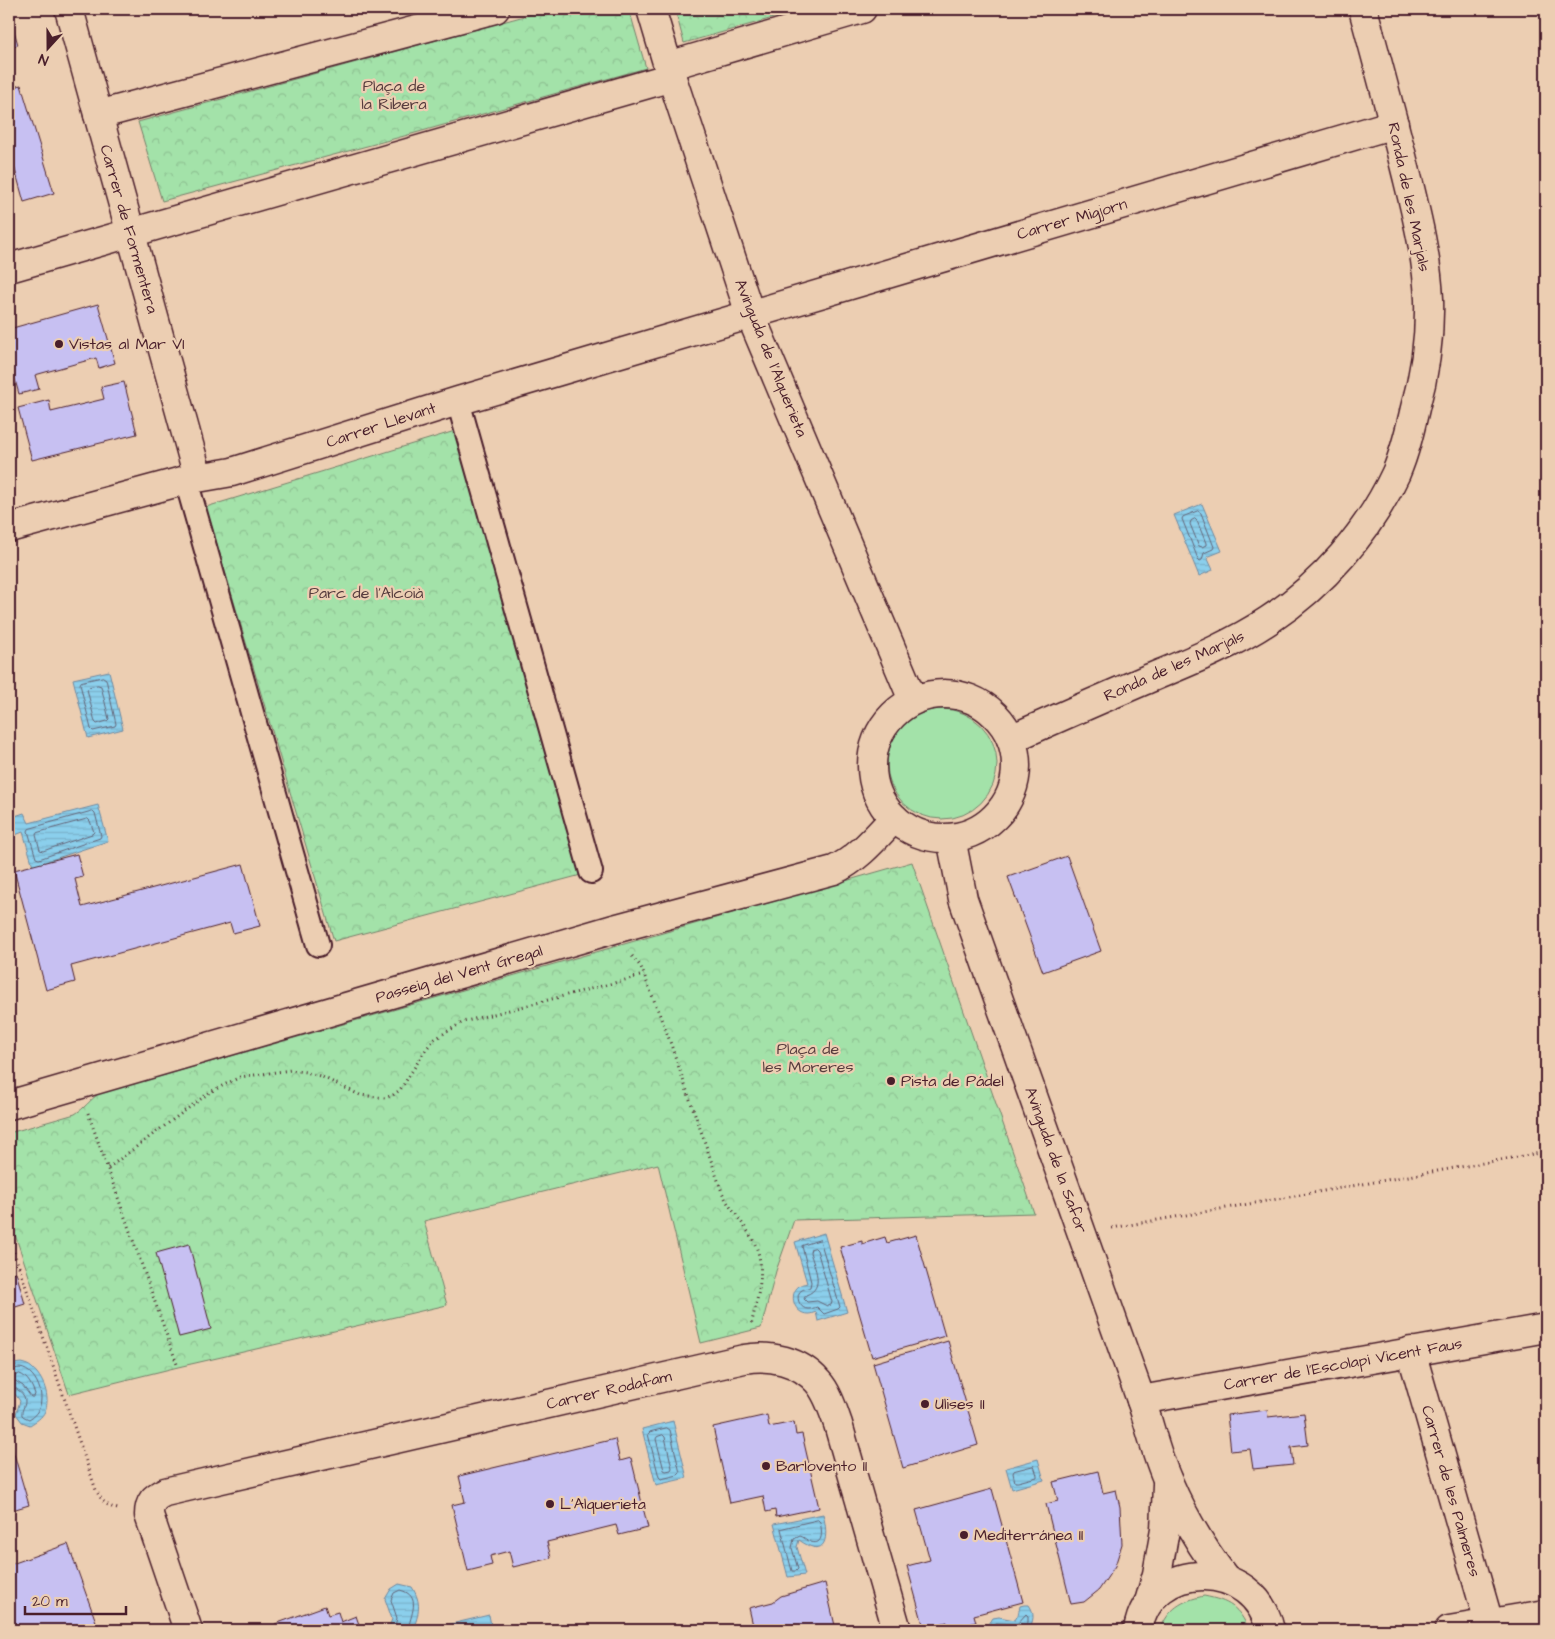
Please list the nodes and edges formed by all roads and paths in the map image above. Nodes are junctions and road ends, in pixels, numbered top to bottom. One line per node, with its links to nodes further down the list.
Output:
1 (69, 9): 8 (street, Carrer de Formentera)
2 (495, 9): 6 (street)
3 (651, 9): 7 (street, Avinguda de l’Alquerieta)
4 (862, 9): 7 (street)
5 (1363, 9): 9 (street, Ronda de les Marjals)
6 (442, 16): 8 (street)
7 (670, 71): 10 (street); 12 (street, Avinguda de l’Alquerieta)
8 (98, 115): 10 (street, Carrer de Formentera)
9 (1394, 124): 12 (street, Carrer Migjorn); 17 (street, Ronda de les Marjals)
10 (131, 234): 11 (street); 14 (street, Carrer de Formentera)
11 (9, 268)
12 (750, 314): 13 (street, Carrer Llevant); 16 (street, Avinguda de l’Alquerieta)
13 (458, 401): 14 (street, Carrer Llevant); 20 (street)
14 (192, 478): 15 (street, Carrer Llevant); 21 (street)
15 (9, 528)
16 (913, 700): 17 (street); 18 (street)
17 (1011, 739): 19 (street)
18 (894, 818): 19 (street); 22 (street, Passeig del Vent Gregal)
19 (951, 838): 26 (street, Avinguda de la Safor)
20 (591, 872)
21 (318, 945)
22 (78, 1085): 23 (street, Passeig del Vent Gregal); 25 (path)
23 (9, 1105)
24 (1546, 1152): 26 (path)
25 (108, 1168): 30 (path); 31 (path)
26 (1082, 1233): 32 (street, Avinguda de la Safor)
27 (9, 1238): 34 (path)
28 (1546, 1328): 29 (street, Carrer de l'Escolapi Vicent Faus)
29 (1411, 1351): 32 (street, Carrer de l'Escolapi Vicent Faus); 38 (street, Carrer de les Palmeres)
30 (744, 1359): 34 (street, Carrer Rodafam); 40 (street, Carrer Rodafam)
31 (178, 1367)
32 (1141, 1400): 33 (street, Avinguda de la Safor)
33 (1167, 1480): 35 (street, Avinguda de la Safor); 37 (street, Avinguda de la Safor)
34 (149, 1509): 39 (street)
35 (1225, 1578): 37 (street); 41 (street)
36 (1546, 1614): 38 (street)
37 (1138, 1621)
38 (1490, 1627): 42 (street)
39 (188, 1630)
40 (897, 1630)
41 (1272, 1630)
42 (1449, 1630)

